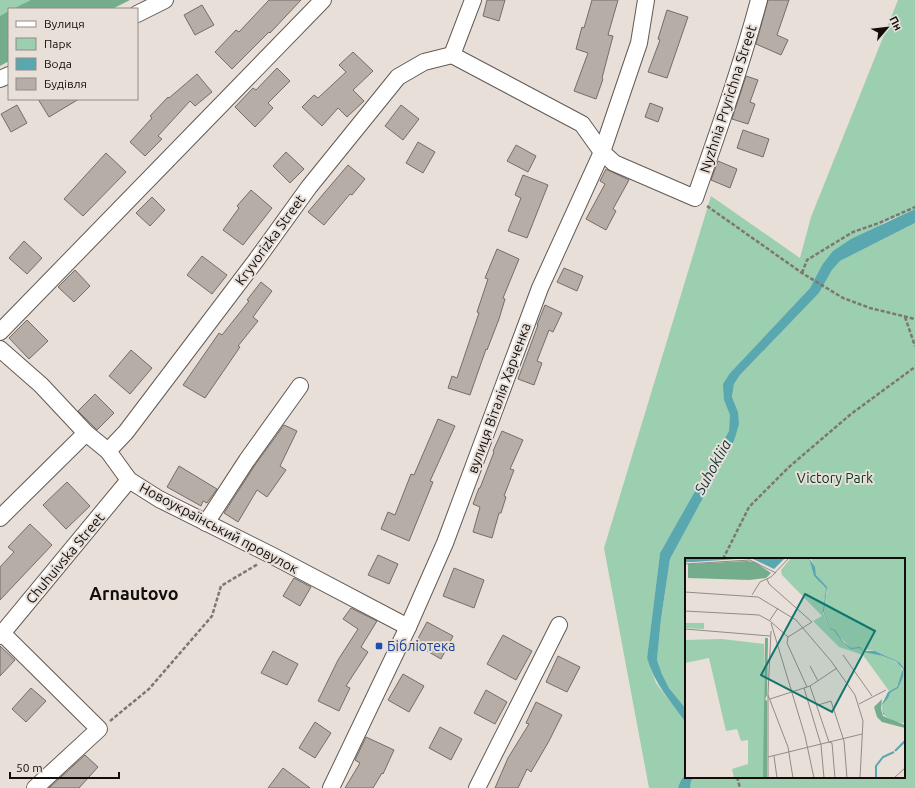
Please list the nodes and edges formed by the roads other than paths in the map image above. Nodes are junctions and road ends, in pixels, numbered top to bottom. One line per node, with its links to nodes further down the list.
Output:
1 (165, 0): 6 (street)
2 (323, 0): 9 (street)
3 (472, 0): 7 (street)
4 (646, 0): 8 (street, вулиця Віталія Харченка)
5 (759, 0): 8 (street, Nyzhnia Pryrichna Street)
6 (138, 14)
7 (452, 55): 8 (street); 13 (street, Kryvorizka Street)
8 (602, 152): 18 (street, вулиця Віталія Харченка)
9 (0, 332)
10 (0, 349): 12 (street, Новоукраїнський провулок)
11 (300, 386): 16 (street)
12 (86, 433): 13 (street, Новоукраїнський провулок); 15 (street)
13 (108, 451): 14 (street, Новоукраїнський провулок)
14 (129, 480): 16 (street, Новоукраїнський провулок); 19 (street, Chuhuivska Street)
15 (0, 518)
16 (206, 524): 18 (street, Новоукраїнський провулок)
17 (559, 625): 22 (street)
18 (408, 627): 21 (street, вулиця Віталія Харченка)
19 (1, 634): 20 (street)
20 (35, 788)
21 (331, 788)
22 (477, 788)

